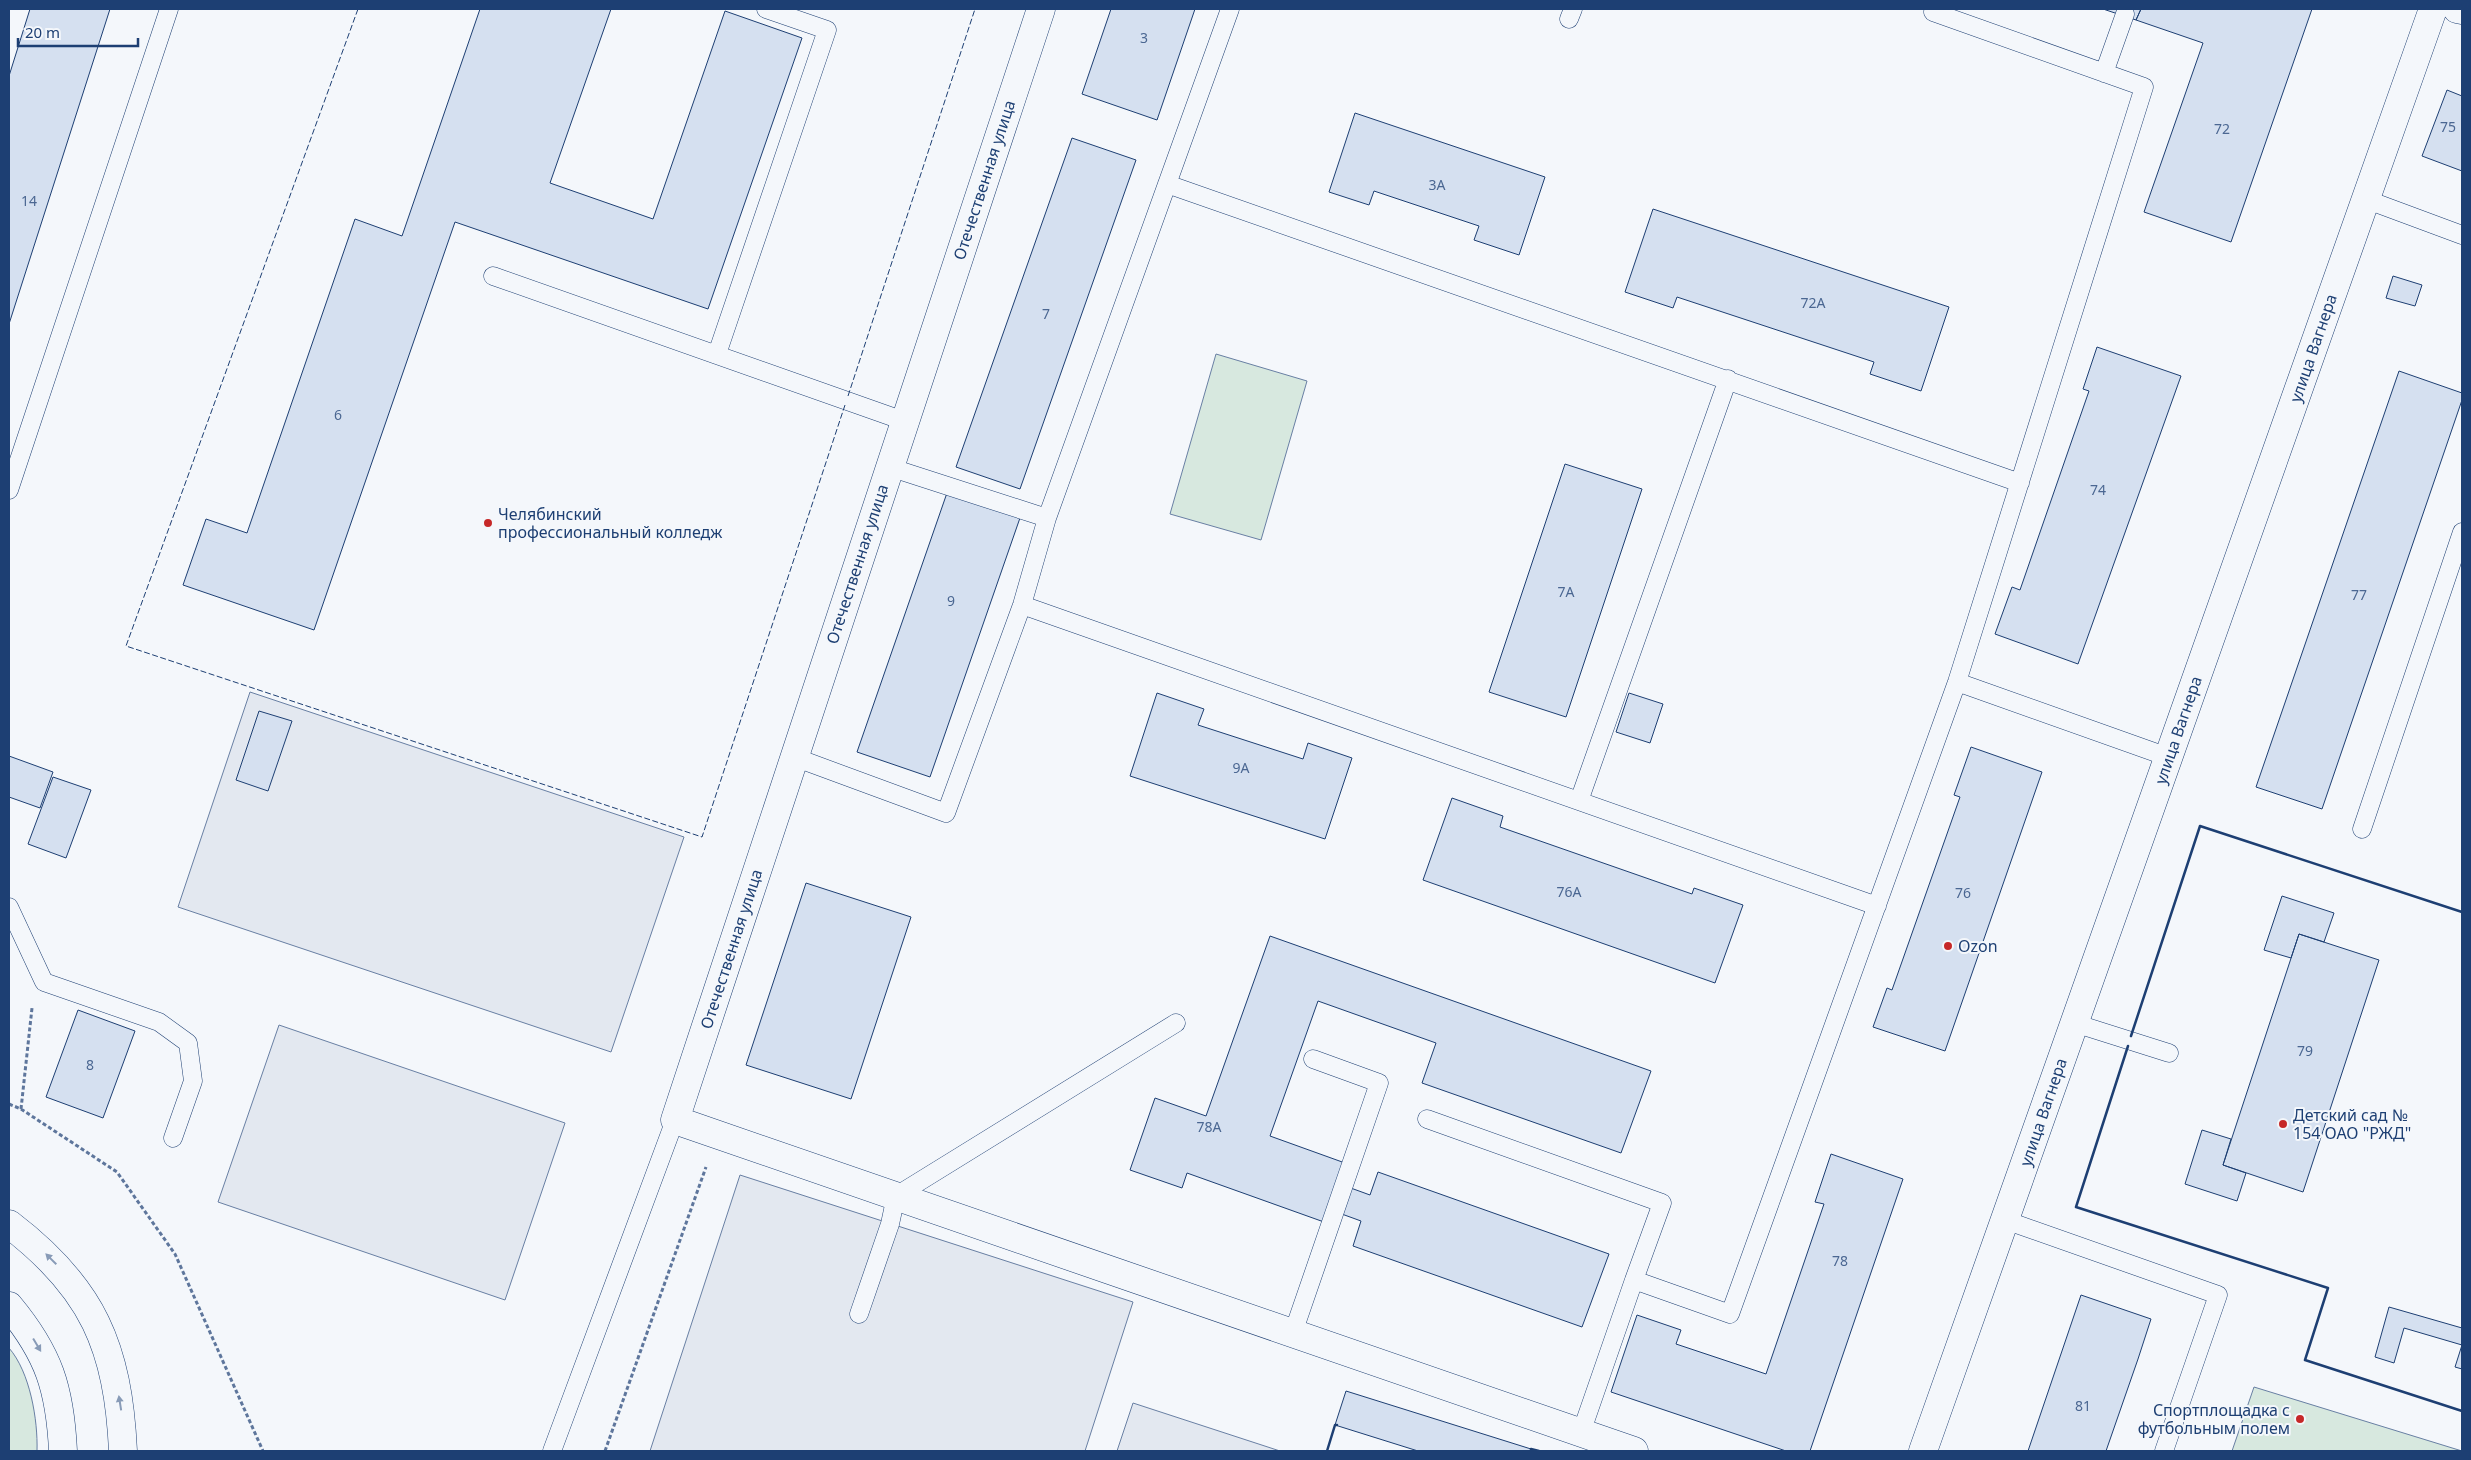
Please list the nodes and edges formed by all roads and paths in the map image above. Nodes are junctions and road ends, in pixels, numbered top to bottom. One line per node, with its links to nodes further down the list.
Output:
1 (169, 9): 20 (lane)
2 (766, 9): 15 (lane)
3 (1041, 9): 17 (street, Отечественная улица)
4 (1230, 9): 11 (lane)
5 (2433, 9): 12 (street, улица Вагнера)
6 (2457, 9): 7 (street)
7 (2462, 10)
8 (1933, 12): 10 (lane)
9 (2125, 14): 10 (lane)
10 (2104, 72): 19 (lane)
11 (1167, 184): 16 (lane); 21 (lane)
12 (2365, 200): 13 (lane); 26 (street, улица Вагнера)
13 (2462, 235)
14 (493, 276): 15 (lane)
15 (717, 354): 17 (lane)
16 (1728, 379): 19 (lane); 27 (lane)
17 (904, 421): 18 (street, Отечественная улица)
18 (889, 467): 21 (lane); 25 (street, Отечественная улица)
19 (2020, 483): 24 (lane)
20 (9, 490)
21 (1047, 518): 23 (lane)
22 (2462, 532): 28 (lane)
23 (1022, 605): 25 (lane); 27 (lane)
24 (1957, 682): 26 (lane); 29 (lane)
25 (794, 757): 39 (street, Отечественная улица)
26 (2168, 757): 33 (street, улица Вагнера)
27 (1579, 801): 29 (lane)
28 (2362, 829)
29 (1877, 906): 45 (lane)
30 (9, 907): 41 (lane)
31 (33, 1004): 37 (path)
32 (1176, 1022): 42 (lane)
33 (2074, 1022): 34 (lane); 43 (street, улица Вагнера)
34 (2169, 1053)
35 (1313, 1059): 48 (lane)
36 (9, 1104): 37 (path)
37 (21, 1109): 52 (path)
38 (1427, 1119): 45 (lane)
39 (675, 1120): 40 (street); 53 (lane)
40 (717, 1135): 42 (street); 54 (path)
41 (174, 1138)
42 (896, 1196): 47 (lane); 48 (street)
43 (2005, 1220): 56 (street, улица Вагнера); 57 (lane)
44 (9, 1224): 51 (street, one-way to 44)
45 (1634, 1280): 49 (lane)
46 (9, 1306): 50 (street, one-way to 50)
47 (859, 1314)
48 (1293, 1333): 49 (street)
49 (1596, 1442): 55 (street)
50 (63, 1451)
51 (123, 1451)
52 (263, 1451)
53 (552, 1451)
54 (605, 1451)
55 (1634, 1451)
56 (1923, 1451)
57 (2164, 1451)

